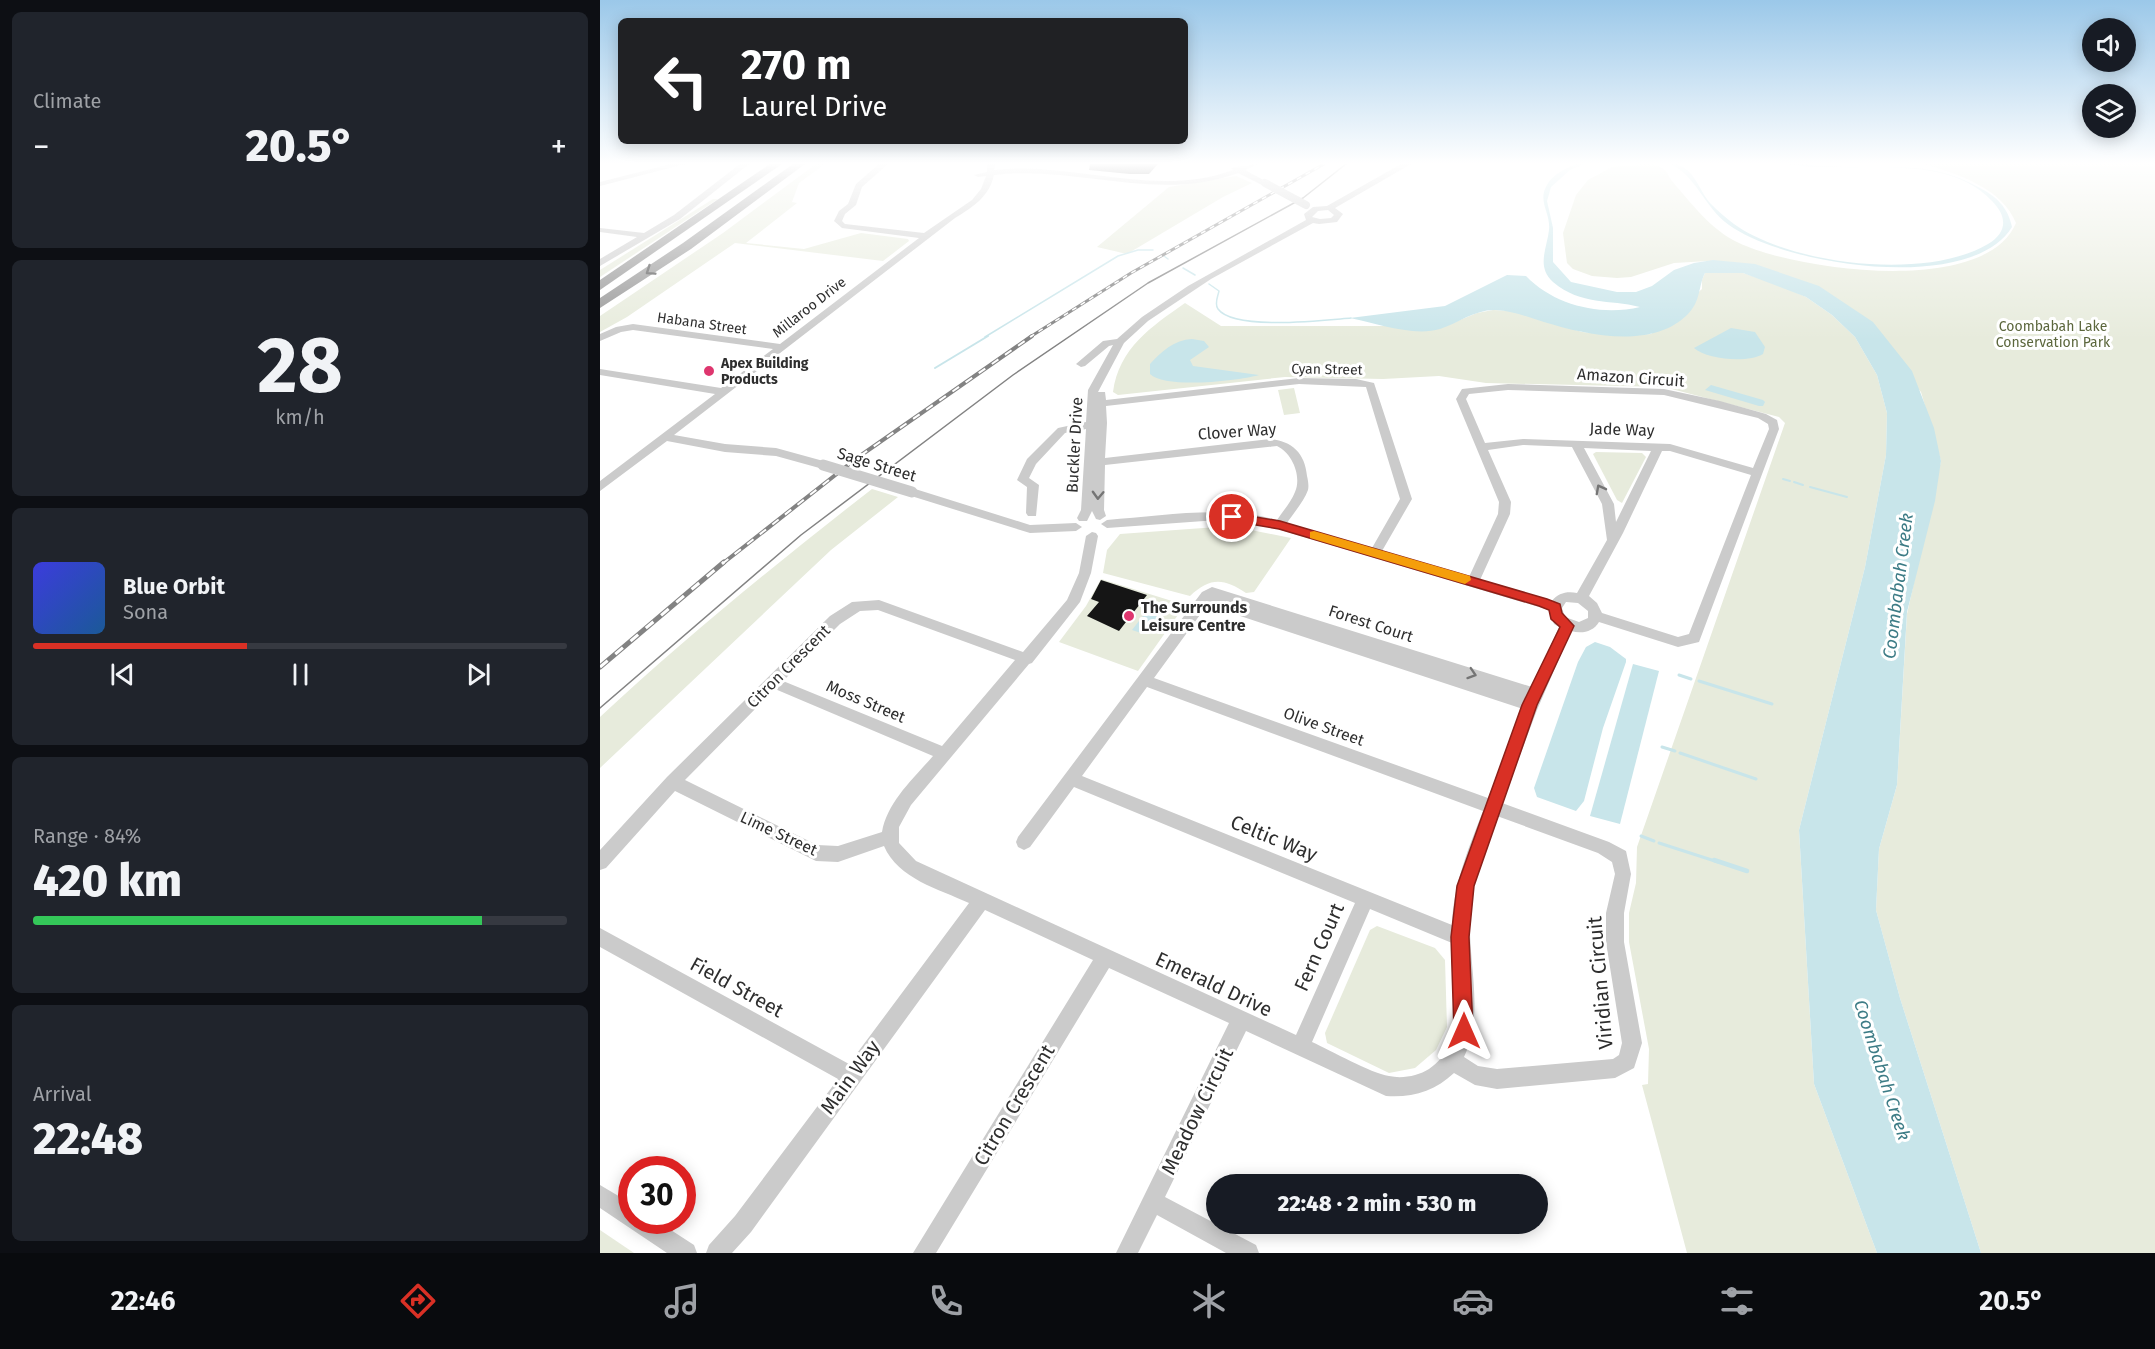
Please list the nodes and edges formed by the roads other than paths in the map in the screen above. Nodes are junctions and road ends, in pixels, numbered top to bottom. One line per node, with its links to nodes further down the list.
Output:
1 (666, 222): 10 (street)
2 (696, 222): 12 (highway)
3 (719, 222): 13 (highway, one-way to 13)
4 (839, 222): 8 (street)
5 (944, 222): 8 (street, Millaroo Drive)
6 (1307, 222): 15 (street)
7 (600, 230): 10 (street)
8 (926, 236): 16 (street, Millaroo Drive)
9 (600, 237): 10 (street)
10 (644, 237): 11 (street)
11 (600, 263)
12 (600, 286)
13 (600, 304)
14 (600, 338): 16 (street, Habana Street)
15 (1120, 342): 17 (street); 19 (street, Buckler Drive)
16 (782, 347): 20 (street, Millaroo Drive)
17 (1081, 364)
18 (600, 372): 20 (street)
19 (1101, 374): 21 (street, Buckler Drive); 22 (street, Buckler Drive)
20 (724, 392): 23 (street, Millaroo Drive)
21 (1102, 403): 22 (street, Buckler Drive); 36 (street, Cyan Street)
22 (1097, 424): 27 (street, Buckler Drive); 30 (street); 32 (street, Buckler Drive)
23 (665, 437): 29 (street, Millaroo Drive); 32 (street, Sage Street, bridge)
24 (1576, 444): 25 (street, Jade Way); 26 (street, Jade Way); 35 (street, one-way to 24)
25 (1482, 447): 28 (street, Amazon Circuit); 37 (street, Amazon Circuit)
26 (1658, 447): 28 (street, Jade Way); 35 (street)
27 (1100, 462): 31 (street, Buckler Drive, one-way to 31); 33 (street, Clover Way)
28 (1757, 473): 40 (street, Amazon Circuit)
29 (600, 488)
30 (1032, 513)
31 (1104, 520): 32 (street, Sage Street); 33 (street, Sage Street); 34 (street)
32 (1080, 523): 34 (street)
33 (1280, 525): 36 (street, Sage Street)
34 (1092, 536): 42 (street)
35 (1612, 539): 38 (street)
36 (1375, 553): 37 (street, Sage Street)
37 (1473, 582): 39 (street, Sage Street)
38 (1581, 598): 39 (street); 40 (street)
39 (1555, 607): 41 (street)
40 (1596, 616): 41 (street)
41 (1567, 626): 45 (street, Emerald Drive)
42 (1027, 659): 44 (street, Citron Crescent); 46 (street)
43 (1143, 680): 45 (street, Forest Court); 47 (street, Forest Court); 49 (street, Olive Street)
44 (772, 682): 46 (street, Moss Street); 48 (street, Citron Crescent)
45 (1532, 700): 49 (street, Emerald Drive)
46 (945, 754): 50 (street)
47 (1071, 779): 51 (street, Forest Court); 53 (street, Celtic Way)
48 (673, 782): 50 (street, Lime Street); 52 (street, Citron Crescent)
49 (1493, 806): 55 (street, Emerald Drive); 60 (street, Viridian Circuit)
50 (889, 837): 54 (street, Emerald Drive)
51 (1024, 842)
52 (600, 862)
53 (1366, 898): 55 (street, Celtic Way); 59 (street, Fern Court)
54 (982, 900): 57 (street, Emerald Drive); 61 (street, Main Way)
55 (1460, 937): 60 (street, Emerald Drive)
56 (600, 938): 61 (street, Field Street)
57 (1105, 957): 58 (street, Emerald Drive); 68 (street, Citron Crescent)
58 (1241, 1020): 59 (street, Emerald Drive); 63 (street, Meadow Circuit)
59 (1300, 1048): 60 (street, Emerald Drive)
60 (1452, 1060)
61 (851, 1076): 67 (street, Main Way)
62 (600, 1196): 64 (street)
63 (1153, 1202): 69 (street, Meadow Circuit); 70 (street)
64 (618, 1208)
65 (658, 1234): 66 (street)
66 (686, 1253)
67 (717, 1253)
68 (924, 1253)
69 (1127, 1253)
70 (1248, 1253)

